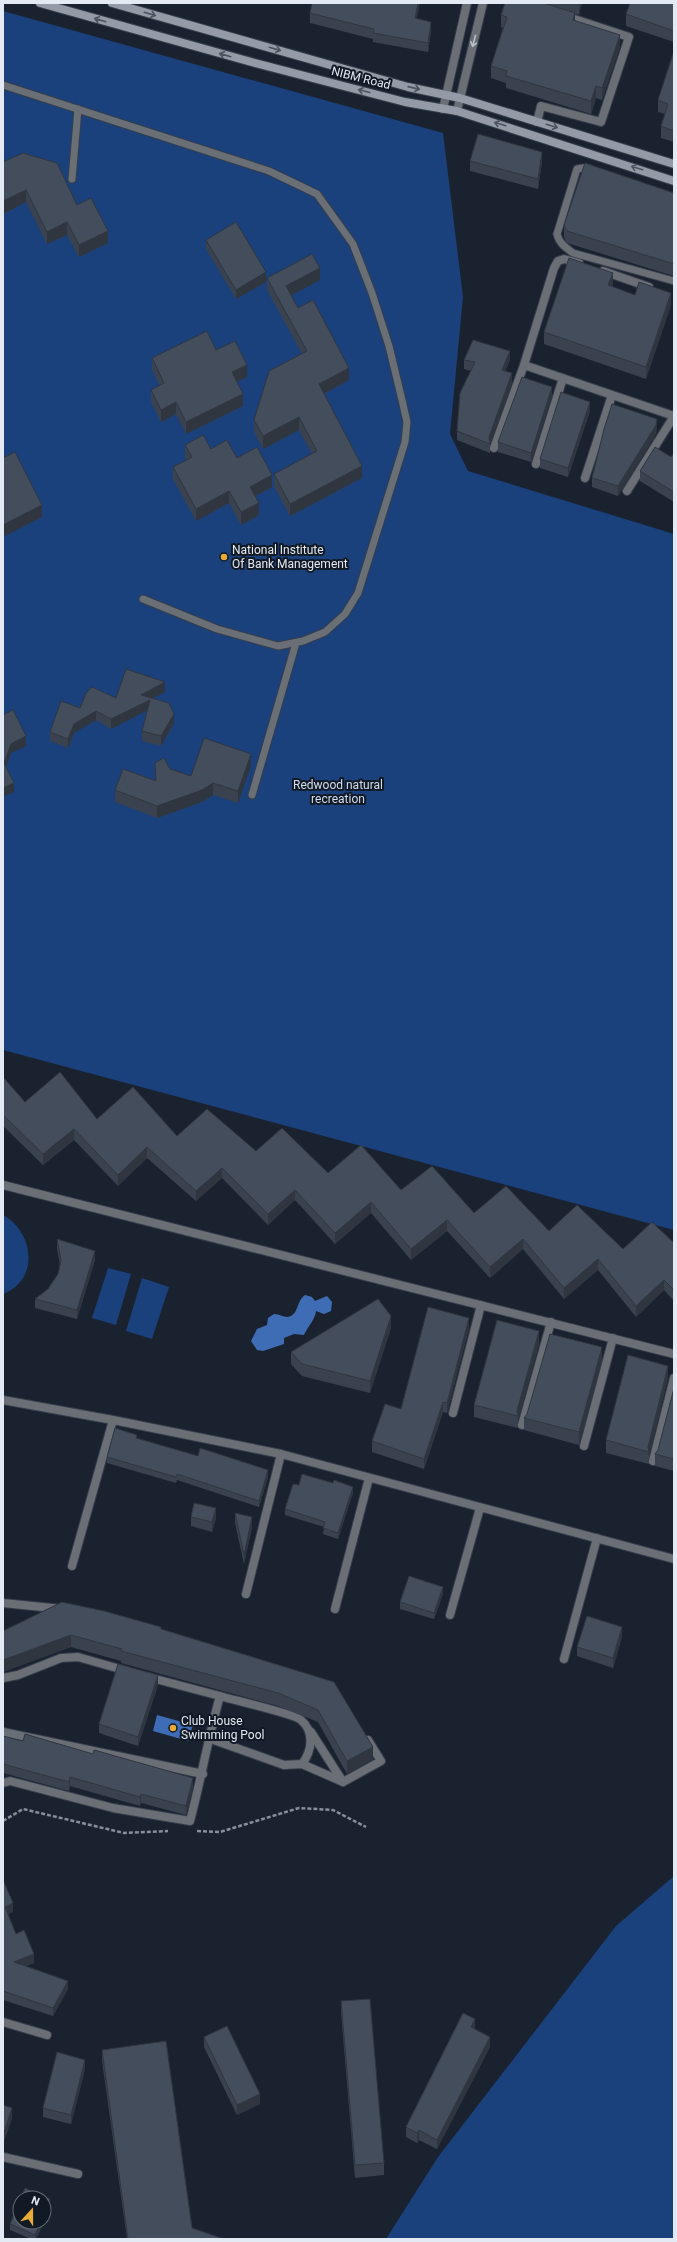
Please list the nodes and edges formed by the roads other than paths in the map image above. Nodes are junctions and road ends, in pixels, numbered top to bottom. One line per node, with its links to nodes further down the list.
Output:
1 (40, 3): 10 (street, NIBM Road, one-way to 1)
2 (112, 3): 5 (street, NIBM Road)
3 (467, 3): 8 (street)
4 (483, 3): 9 (street, one-way to 9)
5 (126, 5): 8 (street, NIBM Road, one-way to 8)
6 (554, 13): 13 (street)
7 (3, 85): 11 (lane)
8 (445, 95): 9 (street, NIBM Road); 10 (street)
9 (460, 98): 12 (street); 13 (street, NIBM Road)
10 (443, 109): 12 (street, NIBM Road)
11 (78, 110): 16 (lane); 29 (lane)
12 (457, 111): 17 (street, NIBM Road, one-way to 12)
13 (537, 122): 14 (street, NIBM Road, one-way to 14)
14 (674, 164)
15 (598, 172): 18 (lane)
16 (72, 179)
17 (674, 181)
18 (674, 281)
19 (659, 290): 20 (street)
20 (524, 365): 21 (street); 24 (street)
21 (563, 378): 22 (street); 25 (street)
22 (612, 395): 23 (street); 26 (street)
23 (674, 416): 27 (street)
24 (494, 448)
25 (536, 464)
26 (585, 478)
27 (627, 491)
28 (143, 599): 29 (lane)
29 (296, 643): 30 (lane)
30 (252, 795)
31 (3, 1185): 32 (street)
32 (481, 1305): 33 (street); 38 (street)
33 (551, 1322): 34 (street); 40 (street)
34 (613, 1338): 35 (street); 41 (street)
35 (674, 1354)
36 (674, 1378): 43 (street)
37 (3, 1400): 39 (street)
38 (453, 1413)
39 (113, 1420): 42 (street); 48 (street)
40 (522, 1425)
41 (584, 1446)
42 (281, 1454): 44 (street); 49 (street)
43 (653, 1461)
44 (369, 1478): 45 (street); 51 (street)
45 (480, 1508): 46 (street); 53 (street)
46 (597, 1538): 47 (street); 54 (street)
47 (674, 1559)
48 (72, 1566)
49 (246, 1594)
50 (3, 1603): 52 (street)
51 (335, 1609)
52 (72, 1611)
53 (450, 1615)
54 (564, 1659)
55 (3, 1678): 56 (street)
56 (220, 1696): 57 (street); 60 (street)
57 (308, 1729): 61 (street); 63 (street)
58 (3, 1732): 62 (street)
59 (364, 1734): 63 (street)
60 (208, 1738): 61 (street); 62 (street)
61 (302, 1764): 63 (street)
62 (203, 1774): 64 (street)
63 (342, 1782)
64 (3, 1783)
65 (3, 2022): 66 (street)
66 (47, 2035)
67 (3, 2157): 68 (street)
68 (78, 2174)

